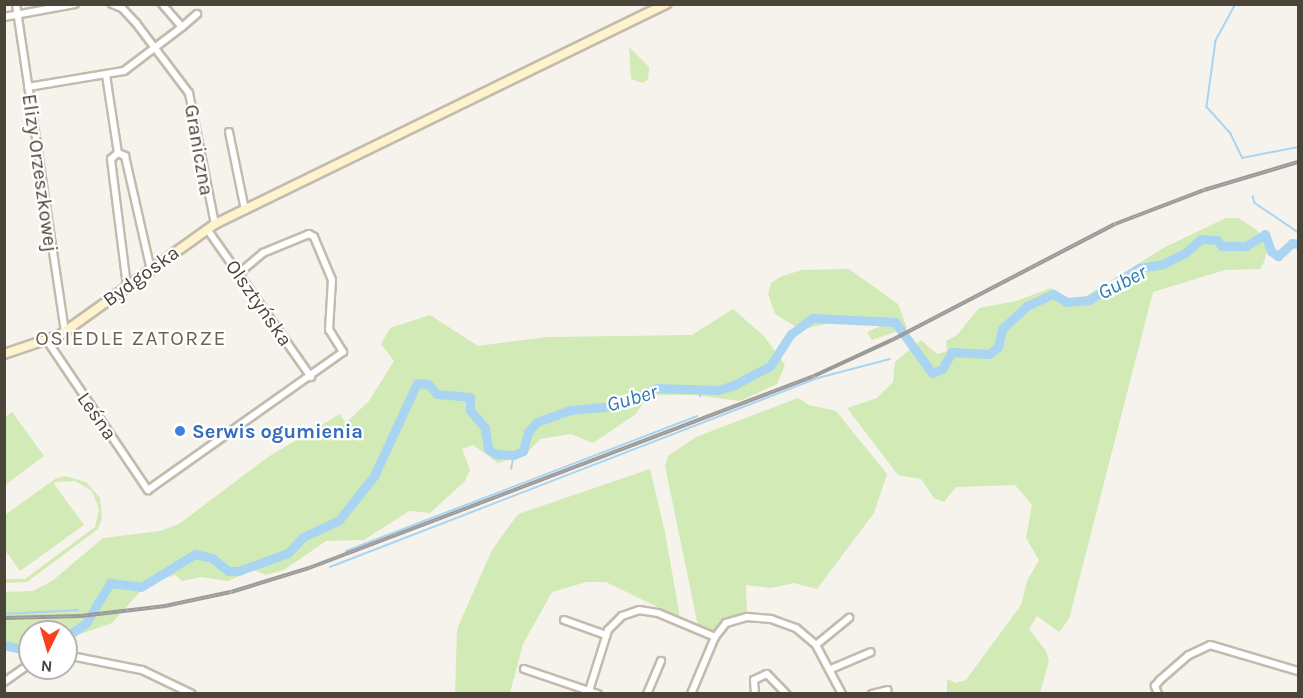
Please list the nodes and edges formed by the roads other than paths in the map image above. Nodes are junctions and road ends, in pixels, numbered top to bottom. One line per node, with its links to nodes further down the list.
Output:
1 (16, 4): 7 (street, Elizy Orzeszkowej)
2 (75, 4): 7 (street)
3 (112, 4): 10 (street, Graniczna)
4 (162, 4): 9 (street)
5 (666, 4): 15 (main road, Bydgoska)
6 (197, 14): 9 (street)
7 (18, 15): 8 (street); 12 (street, Elizy Orzeszkowej)
8 (4, 17)
9 (182, 27): 10 (street)
10 (156, 49): 11 (street); 16 (street, Graniczna)
11 (106, 75): 12 (street); 14 (street)
12 (28, 87): 20 (street, Elizy Orzeszkowej)
13 (229, 132): 15 (street)
14 (118, 153): 17 (street); 19 (street)
15 (245, 210): 16 (main road, Bydgoska)
16 (211, 227): 17 (main road, Bydgoska); 18 (street, Olsztyńska)
17 (151, 270): 19 (main road, Bydgoska)
18 (238, 274): 23 (street, Olsztyńska); 23 (street)
19 (127, 286): 20 (main road, Bydgoska)
20 (65, 331): 21 (main road, Bydgoska)
21 (48, 342): 22 (main road, Bydgoska); 23 (street, Leśna)
22 (5, 354)
23 (311, 377)
24 (849, 618): 28 (street)
25 (564, 620): 26 (street)
26 (606, 635): 27 (street); 38 (street)
27 (715, 637): 28 (street); 42 (street)
28 (816, 645): 33 (street)
29 (871, 652): 33 (street)
30 (78, 657): 39 (street)
31 (661, 661): 41 (street)
32 (524, 669): 38 (street)
33 (831, 669): 45 (street)
34 (1299, 671): 47 (street)
35 (18, 672): 36 (street)
36 (4, 682)
37 (888, 690): 46 (street)
38 (588, 692): 40 (street)
39 (192, 693)
40 (598, 693)
41 (647, 693)
42 (691, 693)
43 (755, 693): 44 (street)
44 (786, 693)
45 (842, 693)
46 (872, 693)
47 (1158, 693)

